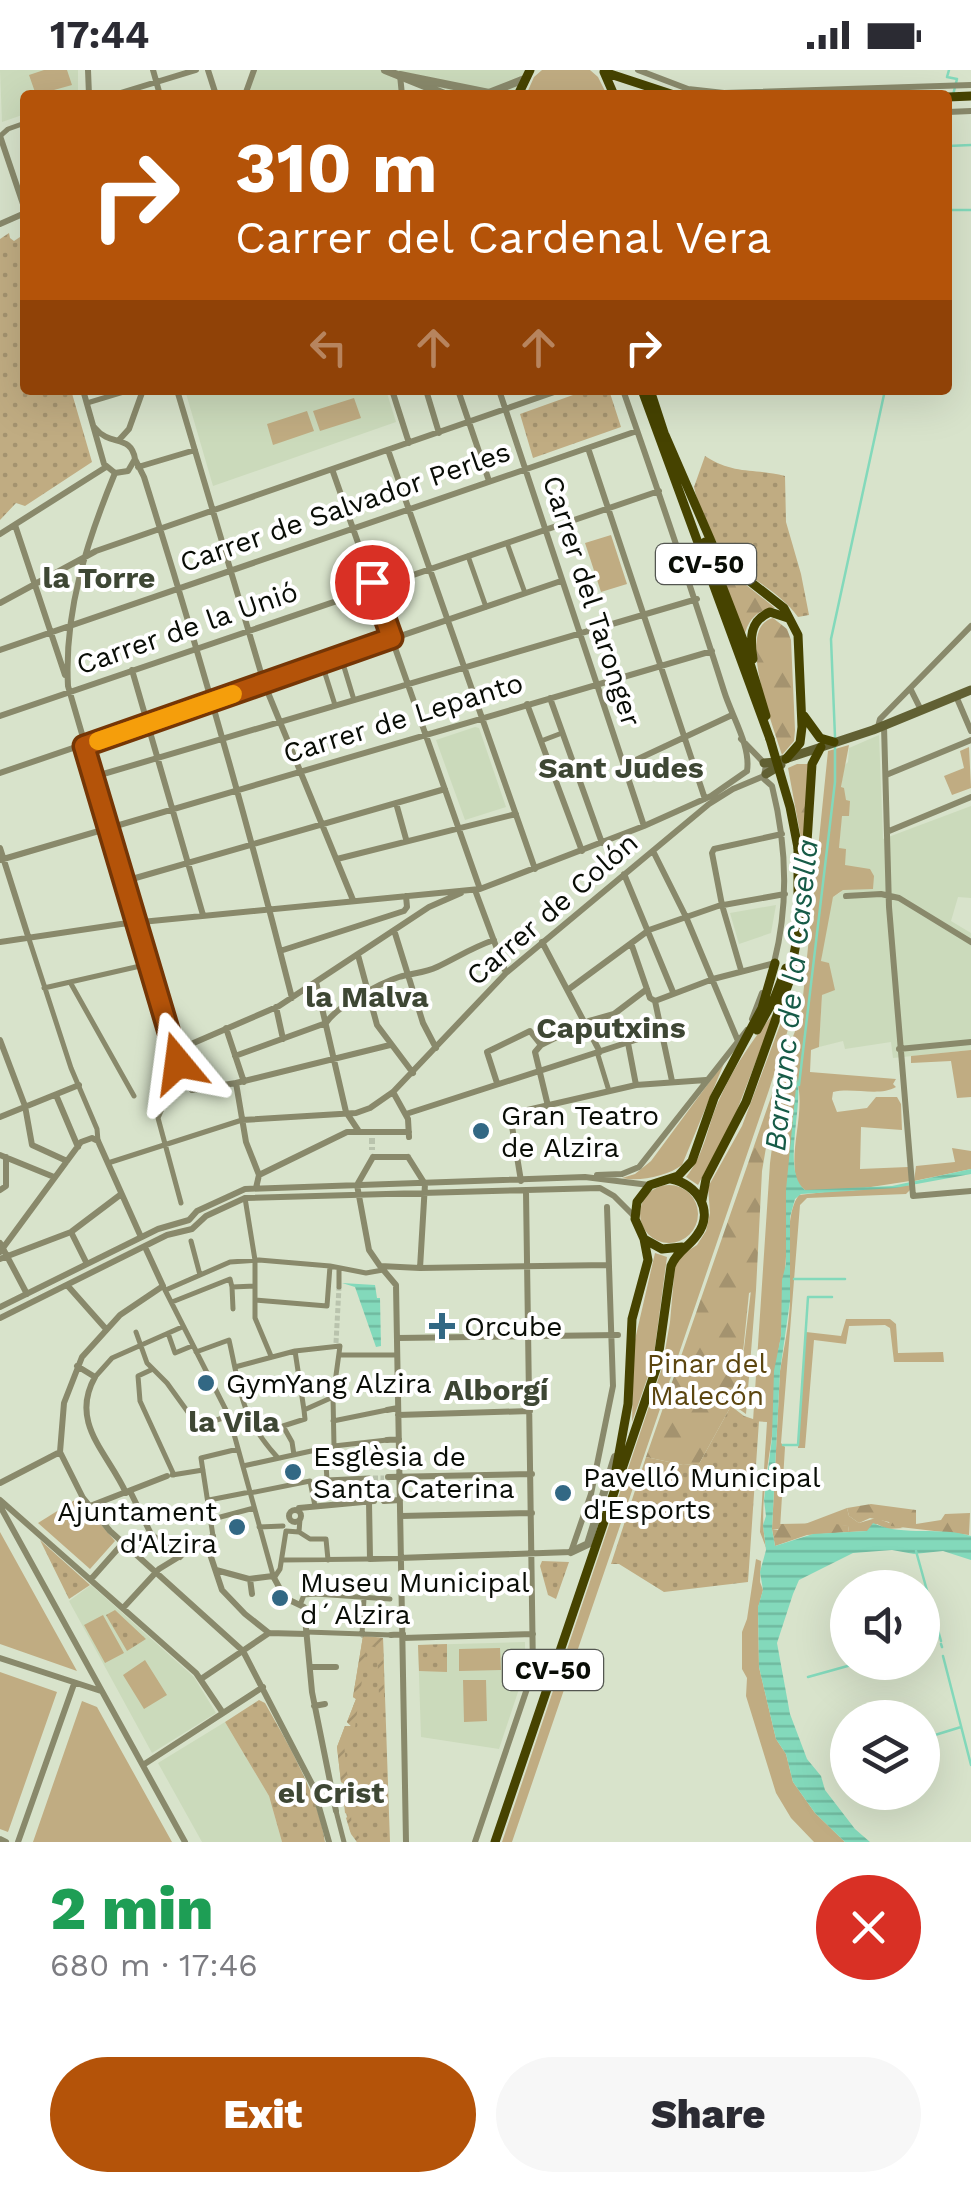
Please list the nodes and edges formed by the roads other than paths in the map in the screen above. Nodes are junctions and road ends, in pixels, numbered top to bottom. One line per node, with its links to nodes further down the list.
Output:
1 (153, 70): 9 (street)
2 (196, 70): 9 (street)
3 (385, 70): 7 (street)
4 (530, 70): 8 (main road)
5 (638, 70): 19 (street)
6 (603, 71): 18 (main road)
7 (400, 75): 13 (street); 14 (street); 15 (street)
8 (522, 80): 16 (street); 17 (main road)
9 (156, 82): 11 (street); 12 (street)
10 (971, 85): 20 (street)
11 (130, 90)
12 (158, 90)
13 (402, 90)
14 (435, 90)
15 (475, 90)
16 (497, 90)
17 (519, 90)
18 (659, 90)
19 (702, 90)
20 (787, 90)
21 (0, 136): 23 (street)
22 (20, 180): 23 (street)
23 (16, 181): 24 (street)
24 (20, 194)
25 (85, 395): 37 (street)
26 (113, 395): 37 (street)
27 (141, 395): 41 (street)
28 (179, 395): 49 (street)
29 (394, 395): 46 (street)
30 (428, 395): 43 (street)
31 (460, 395): 39 (street)
32 (500, 395): 38 (street, Carrer del Taronger)
33 (538, 395): 38 (street)
34 (624, 395): 42 (street)
35 (644, 395): 123 (main road, CV-50)
36 (652, 395): 44 (main road, CV-50)
37 (87, 403): 40 (street)
38 (505, 410): 39 (street); 55 (street, Carrer del Taronger)
39 (469, 422): 43 (street); 57 (street)
40 (95, 428): 45 (street); 51 (street)
41 (128, 429): 45 (street); 47 (street)
42 (637, 432): 48 (street, Carrer de Salvador Perles); 58 (street)
43 (439, 433): 46 (street)
44 (664, 435): 82 (main road); 101 (main road, CV-50)
45 (116, 442): 47 (street); 51 (street)
46 (410, 443): 50 (street)
47 (130, 446): 53 (street)
48 (588, 448): 55 (street, Carrer de Salvador Perles); 60 (street)
49 (195, 450): 53 (street); 61 (street)
50 (388, 450): 54 (street); 59 (street)
51 (103, 456): 52 (street)
52 (106, 467): 56 (street); 62 (street)
53 (136, 468): 56 (street); 64 (street)
54 (332, 469): 61 (street); 63 (street)
55 (526, 469): 57 (street, Carrer de Salvador Perles); 65 (street, Carrer del Taronger)
56 (115, 473): 68 (street)
57 (489, 482): 59 (street, Carrer de Salvador Perles)
58 (659, 491): 60 (street, Carrer de la Unió); 77 (street)
59 (409, 508): 63 (street, Carrer de Salvador Perles); 71 (street)
60 (608, 508): 65 (street, Carrer de la Unió); 80 (street)
61 (214, 511): 64 (street); 70 (street)
62 (16, 524): 66 (street); 73 (street)
63 (353, 528): 70 (street, Carrer de Salvador Perles); 75 (street)
64 (160, 529): 68 (street); 74 (street)
65 (546, 530): 67 (street, Carrer de la Unió); 72 (street, Carrer del Taronger)
66 (0, 534)
67 (507, 543): 69 (street, Carrer de la Unió); 76 (street)
68 (84, 556): 73 (street); 83 (street)
69 (468, 556): 71 (street, Carrer de la Unió); 79 (street)
70 (231, 569): 74 (street, Carrer de Salvador Perles); 85 (street)
71 (430, 569): 75 (street, Carrer de la Unió); 81 (street)
72 (562, 581): 76 (street); 87 (street, Carrer del Taronger)
73 (35, 583): 78 (street); 86 (street)
74 (178, 588): 83 (street, Carrer de Salvador Perles); 89 (street)
75 (374, 588): 85 (street, Carrer de la Unió); 88 (street)
76 (525, 593): 79 (street)
77 (697, 599): 80 (street); 91 (street)
78 (0, 603)
79 (486, 607): 81 (street)
80 (644, 614): 87 (street); 96 (street)
81 (448, 620): 88 (street); 95 (street)
82 (793, 623): 101 (main road); 110 (main road)
83 (68, 626): 86 (street, Carrer de Salvador Perles); 93 (street)
84 (971, 626): 102 (street)
85 (249, 630): 89 (street, Carrer de la Unió); 99 (street)
86 (50, 633): 90 (street, Carrer de Salvador Perles); 93 (street)
87 (579, 633): 95 (street); 100 (street, Carrer del Taronger)
88 (392, 638): 92 (street); 98 (street)
89 (196, 648): 97 (street, Carrer de la Unió); 108 (street)
90 (0, 650)
91 (712, 652): 96 (street, Carrer de Lepanto); 113 (street)
92 (341, 657): 94 (street); 107 (street)
93 (63, 660): 104 (street)
94 (322, 664): 99 (street); 111 (street)
95 (464, 667): 98 (street); 115 (street)
96 (660, 667): 100 (street, Carrer de Lepanto); 122 (street)
97 (132, 670): 104 (street, Carrer de la Unió); 117 (street)
98 (408, 683): 107 (street); 121 (street)
99 (264, 684): 108 (street); 116 (street)
100 (596, 686): 106 (street, Carrer de Lepanto); 133 (street, Carrer del Taronger)
101 (758, 686): 123 (main road, CV-50)
102 (912, 690): 112 (street); 118 (street)
103 (971, 690): 105 (main road)
104 (69, 692): 114 (street, Carrer de la Unió); 129 (street)
105 (956, 696): 112 (main road); 119 (street)
106 (550, 698): 109 (street, Carrer de Lepanto); 120 (street)
107 (354, 700): 111 (street)
108 (210, 702): 117 (street); 124 (street)
109 (527, 704): 115 (street, Carrer de Lepanto); 127 (street)
110 (803, 704): 128 (main road); 132 (main road)
111 (335, 705): 116 (street)
112 (921, 710): 118 (main road)
113 (732, 715): 122 (street); 125 (street)
114 (0, 716)
115 (482, 718): 121 (street, Carrer de Lepanto); 146 (street)
116 (280, 721): 124 (street); 136 (street)
117 (147, 724): 129 (street); 131 (street)
118 (881, 727): 128 (main road); 138 (street)
119 (971, 730)
120 (562, 733): 127 (street); 154 (street)
121 (426, 735): 136 (street, Carrer de Lepanto); 140 (street)
122 (684, 737): 133 (street); 143 (street)
123 (770, 738): 173 (main road, CV-50, bridge)
124 (220, 739): 131 (street); 141 (street)
125 (742, 740): 134 (street); 135 (street)
126 (971, 740): 138 (street)
127 (540, 741): 158 (street)
128 (827, 744): 130 (main road); 179 (main road)
129 (84, 746): 137 (street); 139 (street)
130 (802, 754): 132 (main road); 135 (main road)
131 (158, 758): 139 (street); 145 (street)
132 (786, 759): 135 (main road)
133 (622, 766): 148 (street, Carrer del Taronger)
134 (748, 767): 135 (street); 135 (street); 143 (street)
135 (762, 771): 152 (street); 157 (street, Carrer de Colón)
136 (300, 772): 141 (street, Carrer de Lepanto); 147 (street)
137 (0, 773)
138 (886, 775): 151 (street)
139 (94, 777): 150 (street)
140 (445, 789): 144 (street); 149 (street)
141 (236, 792): 145 (street, Carrer de Lepanto); 155 (street)
142 (971, 797): 151 (street)
143 (705, 799): 148 (street)
144 (396, 802): 147 (street); 153 (street)
145 (172, 810): 150 (street, Carrer de Lepanto); 161 (street)
146 (516, 814): 149 (street); 162 (street)
147 (320, 824): 155 (street); 159 (street)
148 (644, 826): 154 (street)
149 (458, 827): 153 (street); 165 (street)
150 (108, 829): 160 (street, Carrer de Lepanto); 164 (street)
151 (889, 831): 169 (street)
152 (782, 834): 166 (street); 171 (street)
153 (406, 839): 159 (street)
154 (602, 843): 158 (street)
155 (251, 844): 161 (street); 172 (street)
156 (0, 848): 160 (street)
157 (654, 850): 163 (street, Carrer de Colón); 175 (street)
158 (582, 851): 162 (street)
159 (336, 858): 170 (street)
160 (2, 859): 180 (street)
161 (188, 862): 164 (street); 174 (street)
162 (536, 869): 165 (street)
163 (624, 874): 178 (street); 183 (street, Carrer de Colón)
164 (125, 881): 176 (street)
165 (475, 890): 167 (street); 177 (street); 181 (street)
166 (785, 894): 171 (street); 188 (street)
167 (406, 896): 170 (street); 186 (street)
168 (846, 896): 169 (street)
169 (890, 896): 184 (street); 218 (street)
170 (353, 900): 172 (street)
171 (722, 905): 175 (street); 190 (street)
172 (270, 909): 174 (street); 186 (street)
173 (798, 911): 179 (main road, CV-50); 222 (main road, CV-50)
174 (204, 916): 176 (street)
175 (686, 917): 178 (street); 193 (street)
176 (136, 922): 180 (street); 189 (street)
177 (394, 930): 187 (street); 192 (street)
178 (649, 930): 185 (street); 200 (street)
179 (797, 933): 263 (main road, CV-50)
180 (28, 936): 182 (street); 196 (street)
181 (494, 940): 191 (street); 192 (street)
182 (0, 942)
183 (542, 942): 191 (street, Carrer de Colón); 197 (street)
184 (971, 942)
185 (631, 943): 197 (street); 198 (street)
186 (280, 951): 201 (street)
187 (358, 955): 195 (street); 199 (street)
188 (774, 963): 190 (street); 210 (street); 222 (main road)
189 (149, 964): 194 (street); 216 (street)
190 (740, 970): 193 (street)
191 (506, 973): 215 (street, Carrer de Colón)
192 (408, 976): 199 (street); 215 (street)
193 (713, 978): 200 (street); 210 (street)
194 (70, 982): 196 (street); 234 (street)
195 (316, 982): 201 (street); 204 (street)
196 (44, 988): 229 (street)
197 (568, 989): 205 (street)
198 (647, 989): 202 (street); 205 (street)
199 (368, 992): 204 (street); 213 (street)
200 (673, 992): 202 (street)
201 (292, 998): 203 (street)
202 (656, 1001): 207 (street)
203 (276, 1007): 206 (street); 208 (street)
204 (327, 1020): 208 (street); 220 (street)
205 (586, 1022): 214 (street); 217 (street)
206 (226, 1028): 216 (street); 219 (street)
207 (662, 1031): 212 (street); 226 (street)
208 (283, 1039): 219 (street)
209 (0, 1040): 236 (street)
210 (738, 1041): 225 (street)
211 (971, 1042): 218 (street)
212 (628, 1043): 217 (street); 230 (street)
213 (390, 1044): 220 (street); 223 (street)
214 (540, 1044): 221 (street); 228 (street)
215 (436, 1048): 223 (street, Carrer de Colón)
216 (175, 1052): 224 (street)
217 (598, 1052): 221 (street); 232 (street)
218 (899, 1053): 259 (street)
219 (235, 1056): 227 (street)
220 (334, 1061): 227 (street); 237 (street)
221 (540, 1069): 228 (street); 235 (street)
222 (728, 1070): 251 (main road, CV-50)
223 (412, 1072): 231 (street, Carrer de Colón)
224 (184, 1078): 227 (street); 244 (street)
225 (706, 1080): 226 (street); 250 (street)
226 (672, 1081): 230 (street)
227 (240, 1083): 240 (street)
228 (497, 1083): 238 (street)
229 (78, 1085): 233 (street); 242 (street)
230 (636, 1085): 232 (street)
231 (393, 1092): 237 (street); 238 (street)
232 (609, 1092): 235 (street)
233 (56, 1095): 236 (street); 243 (street)
234 (134, 1096)
235 (548, 1106): 252 (street)
236 (25, 1107): 239 (street); 246 (street)
237 (348, 1114): 240 (street); 241 (street)
238 (406, 1114): 241 (street)
239 (0, 1117)
240 (242, 1120): 244 (street); 248 (street)
241 (359, 1131): 248 (street)
242 (98, 1141): 243 (street); 247 (street)
243 (78, 1147): 246 (street)
244 (168, 1147): 247 (street); 264 (street)
245 (3, 1156): 249 (street); 257 (street)
246 (67, 1160): 249 (street)
247 (108, 1163): 260 (street)
248 (259, 1175): 255 (street)
249 (54, 1178): 273 (street)
250 (585, 1178): 252 (street); 254 (street)
251 (671, 1180): 254 (main road); 263 (main road)
252 (521, 1181): 256 (street)
253 (356, 1185): 255 (street); 256 (street); 256 (street); 261 (street)
254 (650, 1185): 266 (main road)
255 (256, 1188): 268 (street)
256 (425, 1189): 258 (street); 261 (street); 282 (street)
257 (0, 1190)
258 (526, 1192): 266 (street); 278 (street)
259 (971, 1192)
260 (120, 1195): 267 (street); 268 (street)
261 (358, 1195): 262 (street); 281 (street)
262 (246, 1198): 271 (street); 274 (street)
263 (702, 1202): 272 (main road, CV-50)
264 (180, 1203)
265 (607, 1207): 276 (street)
266 (634, 1216): 269 (main road, CV-50)
267 (72, 1232): 273 (street); 275 (street)
268 (141, 1237): 275 (street)
269 (644, 1239): 272 (main road); 296 (main road, CV-50)
270 (191, 1241): 283 (street)
271 (146, 1246): 285 (street); 287 (street)
272 (682, 1247): 340 (main road, CV-50)
273 (2, 1251): 290 (street)
274 (255, 1260): 277 (street); 283 (street); 286 (street)
275 (87, 1264): 290 (street)
276 (608, 1264): 278 (street); 302 (street)
277 (330, 1266): 280 (street); 291 (street)
278 (528, 1266): 282 (street); 301 (street)
279 (403, 1267): 281 (street); 282 (street); 284 (street)
280 (339, 1268): 281 (street); 289 (street)
281 (382, 1268): 284 (street)
282 (420, 1268)
283 (200, 1275): 287 (street)
284 (396, 1285): 303 (street)
285 (67, 1286): 295 (street); 298 (street)
286 (255, 1286): 288 (street); 291 (street)
287 (165, 1287): 292 (street); 298 (street)
288 (232, 1287): 292 (street); 294 (street)
289 (339, 1287)
290 (26, 1294): 293 (street)
291 (255, 1300): 309 (street)
292 (172, 1302): 297 (street)
293 (0, 1307)
294 (232, 1309)
295 (0, 1318)
296 (632, 1320): 340 (main road, CV-50); 361 (street)
297 (182, 1327): 300 (street); 306 (street)
298 (106, 1328): 312 (street)
299 (136, 1332): 304 (street)
300 (168, 1333): 304 (street); 306 (street)
301 (528, 1334): 302 (street); 303 (street); 319 (street)
302 (614, 1334): 361 (street)
303 (397, 1338): 308 (street)
304 (141, 1345): 314 (street); 315 (street)
305 (358, 1347): 311 (street)
306 (194, 1349): 313 (street); 321 (street)
307 (295, 1352): 309 (street); 310 (street); 317 (street)
308 (397, 1355): 311 (street); 320 (street)
309 (271, 1356): 313 (street)
310 (341, 1356): 311 (street); 316 (street)
311 (360, 1356)
312 (77, 1366): 315 (street); 328 (street)
313 (235, 1368): 330 (street)
314 (153, 1369): 321 (street); 334 (street)
315 (93, 1381): 338 (street)
316 (332, 1397): 317 (street); 322 (street)
317 (304, 1410): 329 (street)
318 (387, 1410): 320 (street); 322 (street)
319 (530, 1411): 320 (street); 333 (street)
320 (398, 1412): 323 (street)
321 (229, 1416): 327 (street)
322 (333, 1421): 325 (street)
323 (398, 1439): 324 (street); 335 (street)
324 (387, 1440): 325 (street)
325 (334, 1446): 326 (street)
326 (325, 1448): 329 (street); 344 (street)
327 (238, 1449): 331 (street); 332 (street)
328 (60, 1452): 337 (street); 346 (street)
329 (294, 1454): 330 (street)
330 (278, 1458): 331 (street)
331 (244, 1469): 339 (street)
332 (203, 1470): 334 (street); 341 (street)
333 (532, 1474): 335 (street); 350 (street)
334 (170, 1475): 338 (street)
335 (400, 1477): 336 (street); 343 (street)
336 (386, 1478)
337 (0, 1483)
338 (128, 1492): 346 (street); 363 (street)
339 (250, 1493): 341 (street); 347 (street); 348 (street)
340 (611, 1499): 406 (main road, CV-50)
341 (209, 1500): 353 (street)
342 (384, 1500): 343 (street)
343 (400, 1500): 351 (street)
344 (371, 1501): 347 (street); 365 (street)
345 (0, 1503): 352 (street); 355 (street)
346 (90, 1506): 360 (street)
347 (315, 1507): 349 (street)
348 (254, 1508): 353 (street); 357 (street)
349 (300, 1508): 354 (street); 356 (street)
350 (532, 1513): 351 (street); 362 (street)
351 (400, 1516): 364 (street)
352 (21, 1517): 355 (street); 371 (street)
353 (212, 1519): 359 (street)
354 (300, 1519): 356 (street); 358 (street)
355 (9, 1523): 389 (street)
356 (286, 1526): 357 (street); 358 (street); 366 (street)
357 (259, 1527): 370 (street)
358 (299, 1532): 367 (street)
359 (210, 1539): 363 (street); 368 (street)
360 (123, 1543): 369 (street); 371 (street)
361 (571, 1552): 362 (street)
362 (532, 1554): 364 (street); 381 (street)
363 (180, 1557): 369 (street)
364 (402, 1558): 365 (street); 376 (street)
365 (370, 1559): 367 (street)
366 (282, 1560): 367 (street); 370 (street)
367 (328, 1560)
368 (216, 1570): 372 (street); 379 (street)
369 (156, 1572): 378 (street); 385 (street)
370 (273, 1577): 372 (street); 377 (street)
371 (92, 1578): 378 (street)
372 (250, 1579): 373 (street)
373 (252, 1594)
374 (364, 1598): 375 (street); 377 (street); 382 (street)
375 (390, 1599): 376 (street)
376 (402, 1599): 384 (street)
377 (300, 1604): 380 (street)
378 (124, 1607): 390 (street)
379 (268, 1633): 380 (street); 385 (street)
380 (307, 1633): 382 (street); 387 (street)
381 (532, 1634): 384 (street); 405 (street)
382 (362, 1635): 383 (street)
383 (391, 1635): 384 (street)
384 (402, 1636): 404 (street)
385 (243, 1651): 390 (street); 393 (street)
386 (0, 1658): 391 (street)
387 (310, 1667): 388 (street); 396 (street)
388 (336, 1667)
389 (93, 1675): 392 (street); 394 (street)
390 (201, 1679): 397 (street)
391 (74, 1684): 392 (street); 400 (street)
392 (83, 1687): 394 (street)
393 (262, 1687): 397 (street); 402 (street)
394 (102, 1691): 398 (street)
395 (325, 1704): 396 (street)
396 (314, 1706): 399 (street)
397 (223, 1713): 398 (street)
398 (143, 1764): 401 (street)
399 (336, 1812): 403 (street)
400 (18, 1842)
401 (185, 1842)
402 (329, 1842)
403 (344, 1842)
404 (406, 1842)
405 (474, 1842)
406 (495, 1842)

